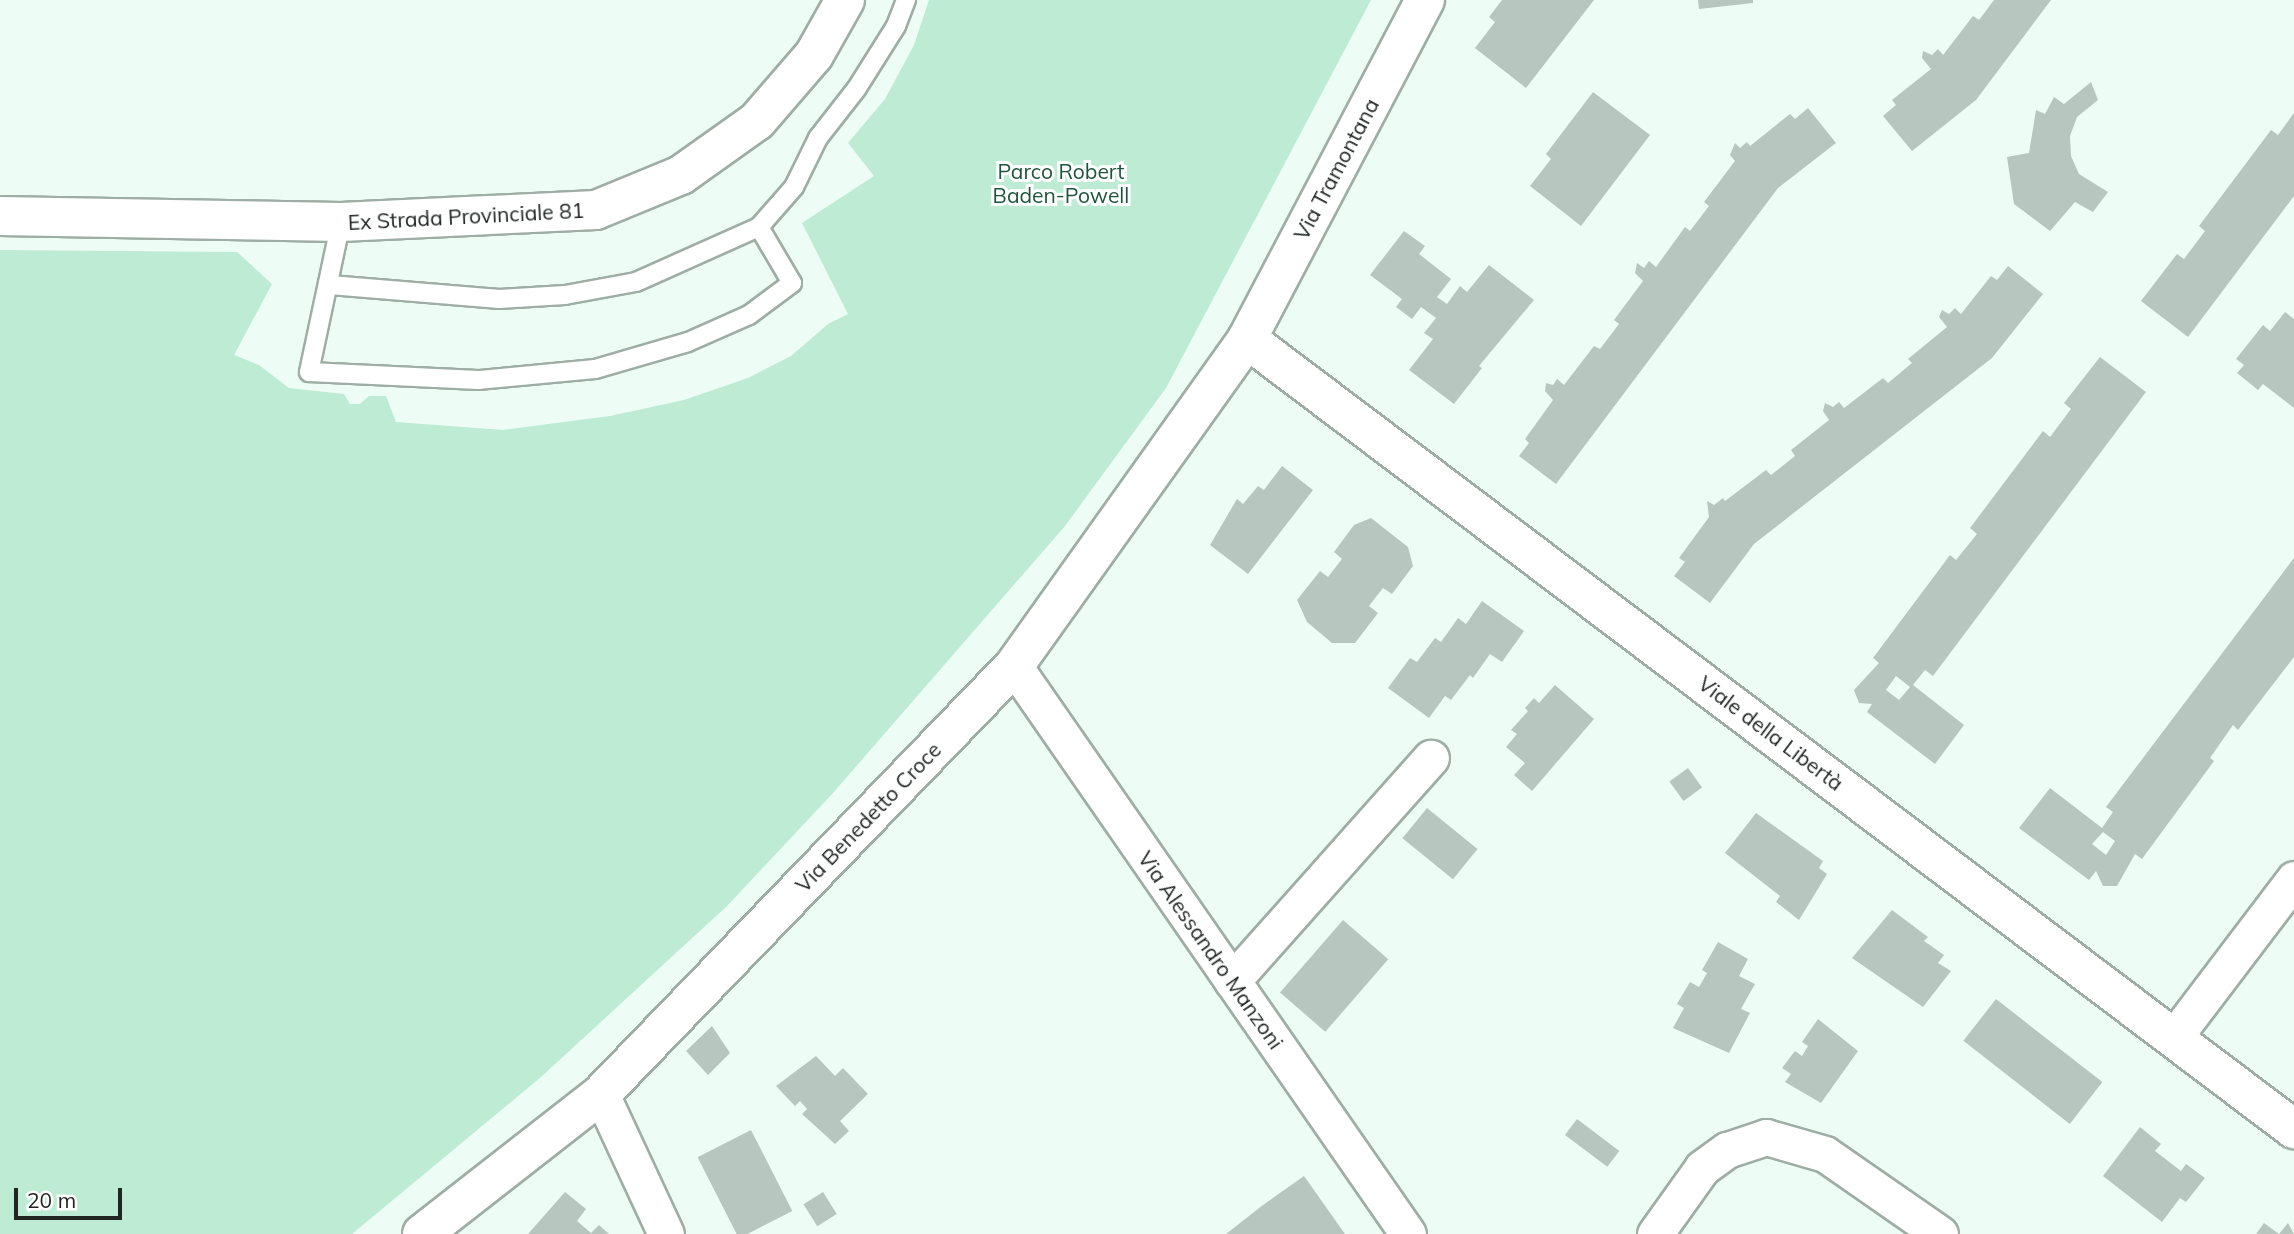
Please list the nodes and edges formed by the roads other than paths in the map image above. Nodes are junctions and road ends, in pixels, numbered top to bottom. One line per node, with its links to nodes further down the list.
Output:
1 (845, 0): 5 (street, Ex Strada Provinciale 81)
2 (906, 0): 6 (lane)
3 (1425, 0): 8 (street, Via Tramontana)
4 (0, 216): 5 (street, Ex Strada Provinciale 81)
5 (341, 222): 7 (lane)
6 (760, 227): 7 (lane); 7 (lane)
7 (330, 285)
8 (1247, 339): 9 (street, Via Benedetto Croce); 13 (street, Viale della Libertà)
9 (1014, 666): 12 (street, Via Alessandro Manzoni); 14 (street, Via Benedetto Croce)
10 (1431, 758): 12 (street)
11 (2294, 878): 13 (street)
12 (1232, 981): 18 (street, Via Alessandro Manzoni)
13 (2175, 1036): 15 (street, Viale della Libertà)
14 (601, 1094): 16 (street, Via Benedetto Croce); 17 (street)
15 (2294, 1129)
16 (422, 1234)
17 (666, 1234)
18 (1408, 1234)
19 (1655, 1234): 20 (street)
20 (1940, 1234)

